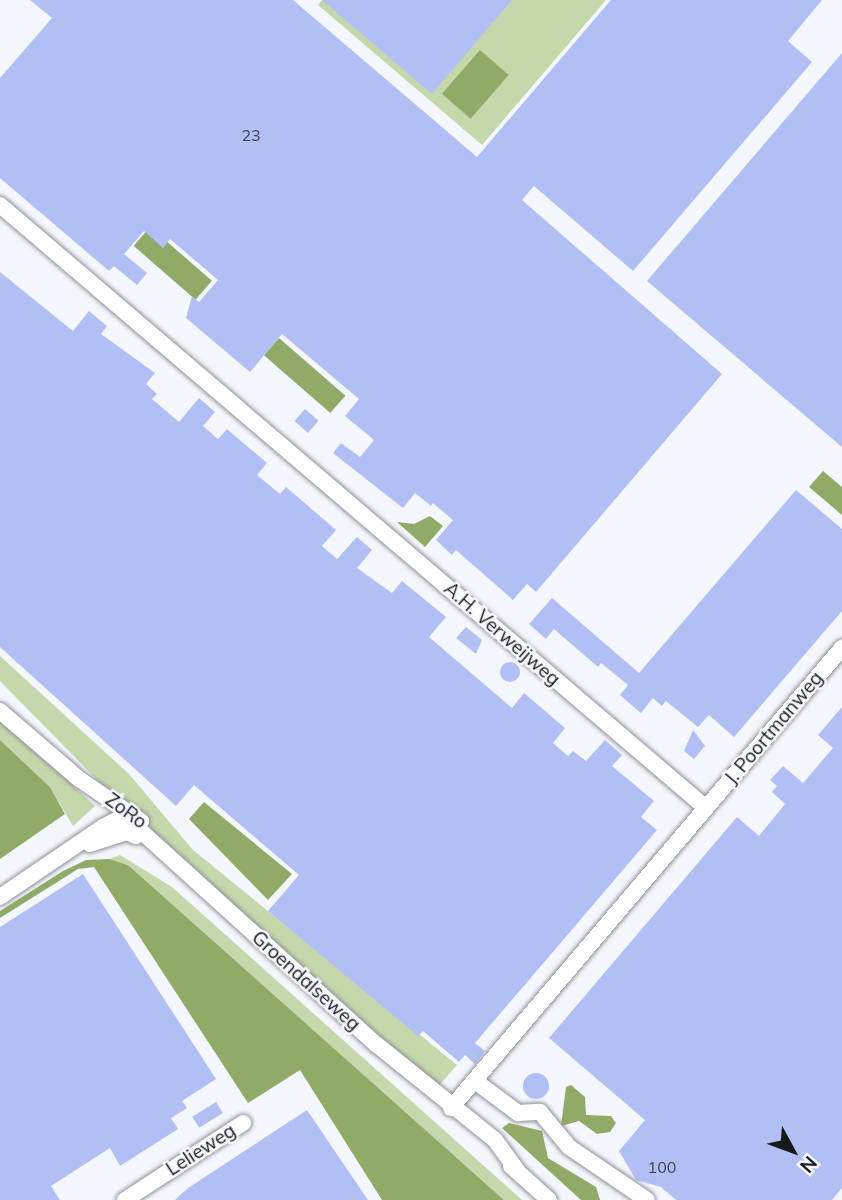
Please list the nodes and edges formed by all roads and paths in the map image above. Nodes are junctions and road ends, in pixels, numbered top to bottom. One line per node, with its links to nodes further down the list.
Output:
1 (0, 205): 5 (street, A.H. Verweijweg)
2 (842, 648): 5 (street, J. Poortmanweg)
3 (0, 711): 4 (street, ZoRo)
4 (79, 779): 6 (street, ZoRo); 9 (street, ZoRo)
5 (706, 808): 11 (street)
6 (117, 820): 7 (street, Groendalseweg); 8 (street); 9 (street, Groendalseweg)
7 (136, 836): 8 (street); 9 (street, Groendalseweg)
8 (81, 846): 10 (street)
9 (162, 852): 12 (street, Groendalseweg)
10 (0, 897)
11 (475, 1081): 12 (street); 14 (street)
12 (452, 1108): 16 (street, Groendalseweg)
13 (243, 1123): 15 (street, Lelieweg)
14 (635, 1195): 17 (street)
15 (125, 1200)
16 (549, 1200)
17 (616, 1200)

